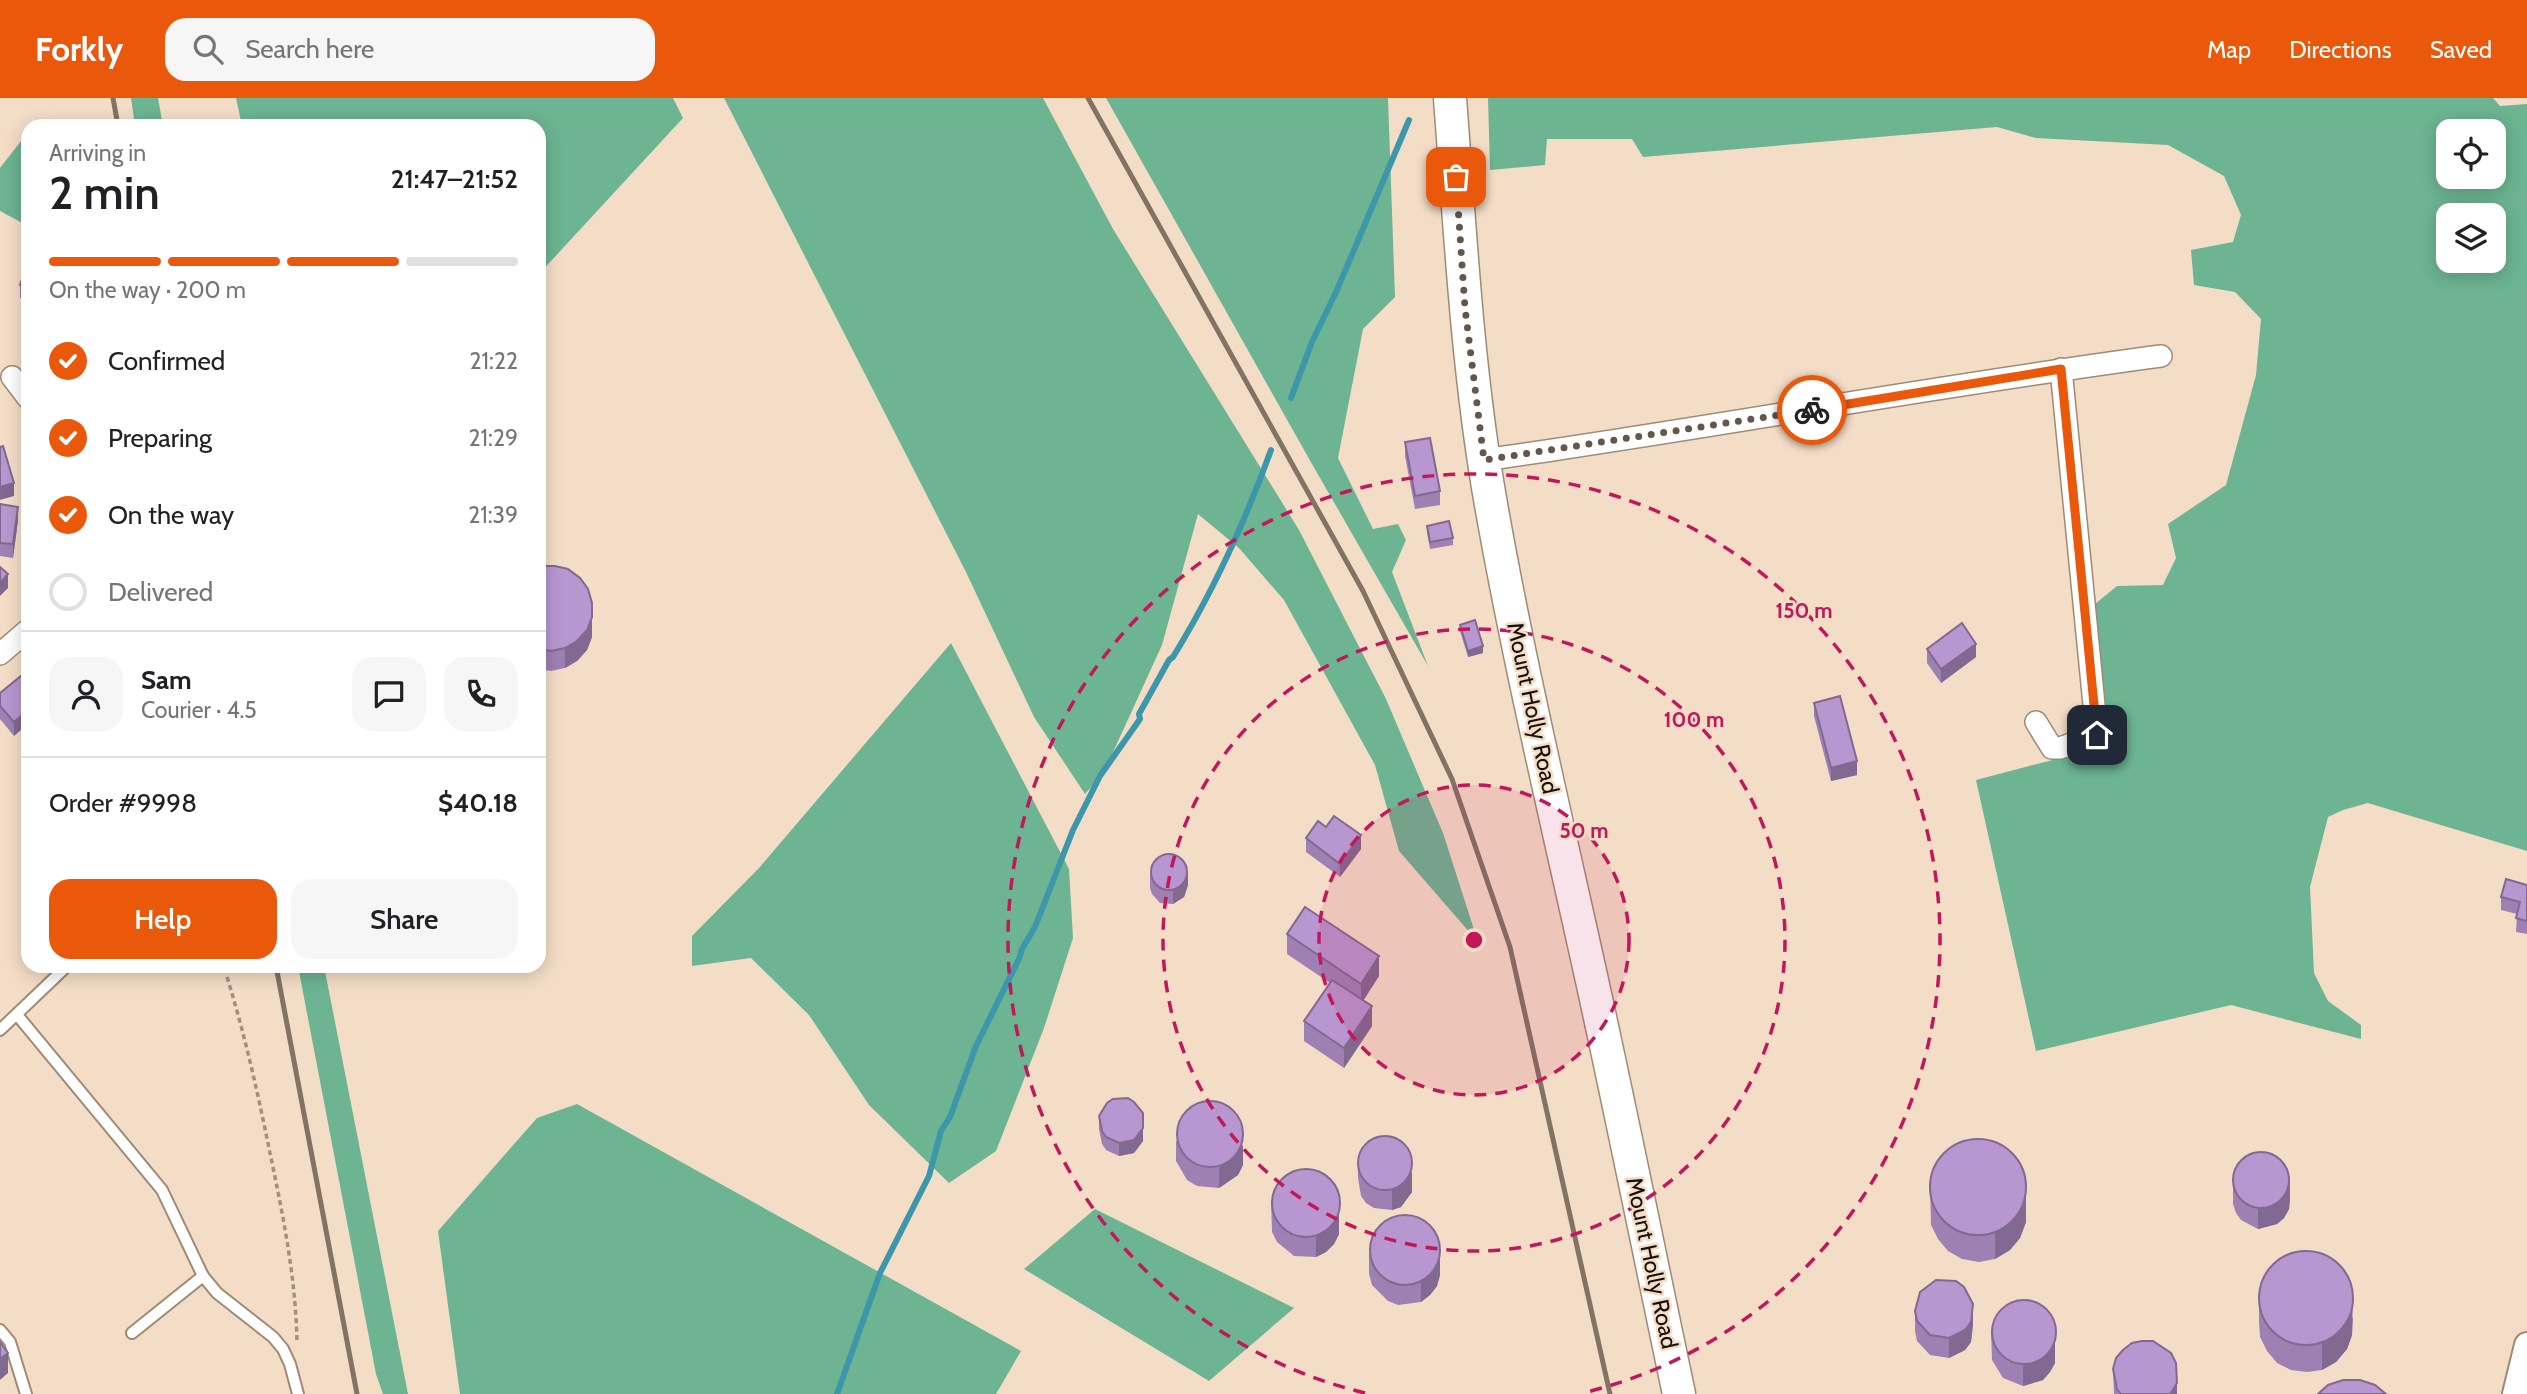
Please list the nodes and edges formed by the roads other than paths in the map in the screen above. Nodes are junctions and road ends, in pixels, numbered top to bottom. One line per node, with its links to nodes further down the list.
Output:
1 (1450, 98): 6 (main road, Mount Holly Road)
2 (2161, 356): 3 (street)
3 (2061, 369): 6 (street); 9 (street)
4 (12, 377): 5 (street)
5 (21, 389)
6 (1484, 460): 19 (main road, Mount Holly Road)
7 (21, 636): 8 (street)
8 (0, 654)
9 (2036, 722)
10 (60, 973): 11 (lane)
11 (18, 1016): 12 (lane); 13 (lane)
12 (0, 1030)
13 (203, 1276): 15 (lane); 18 (lane)
14 (0, 1330): 17 (lane)
15 (132, 1333)
16 (2527, 1345): 20 (street)
17 (26, 1394)
18 (298, 1394)
19 (1679, 1394)
20 (2515, 1394)

